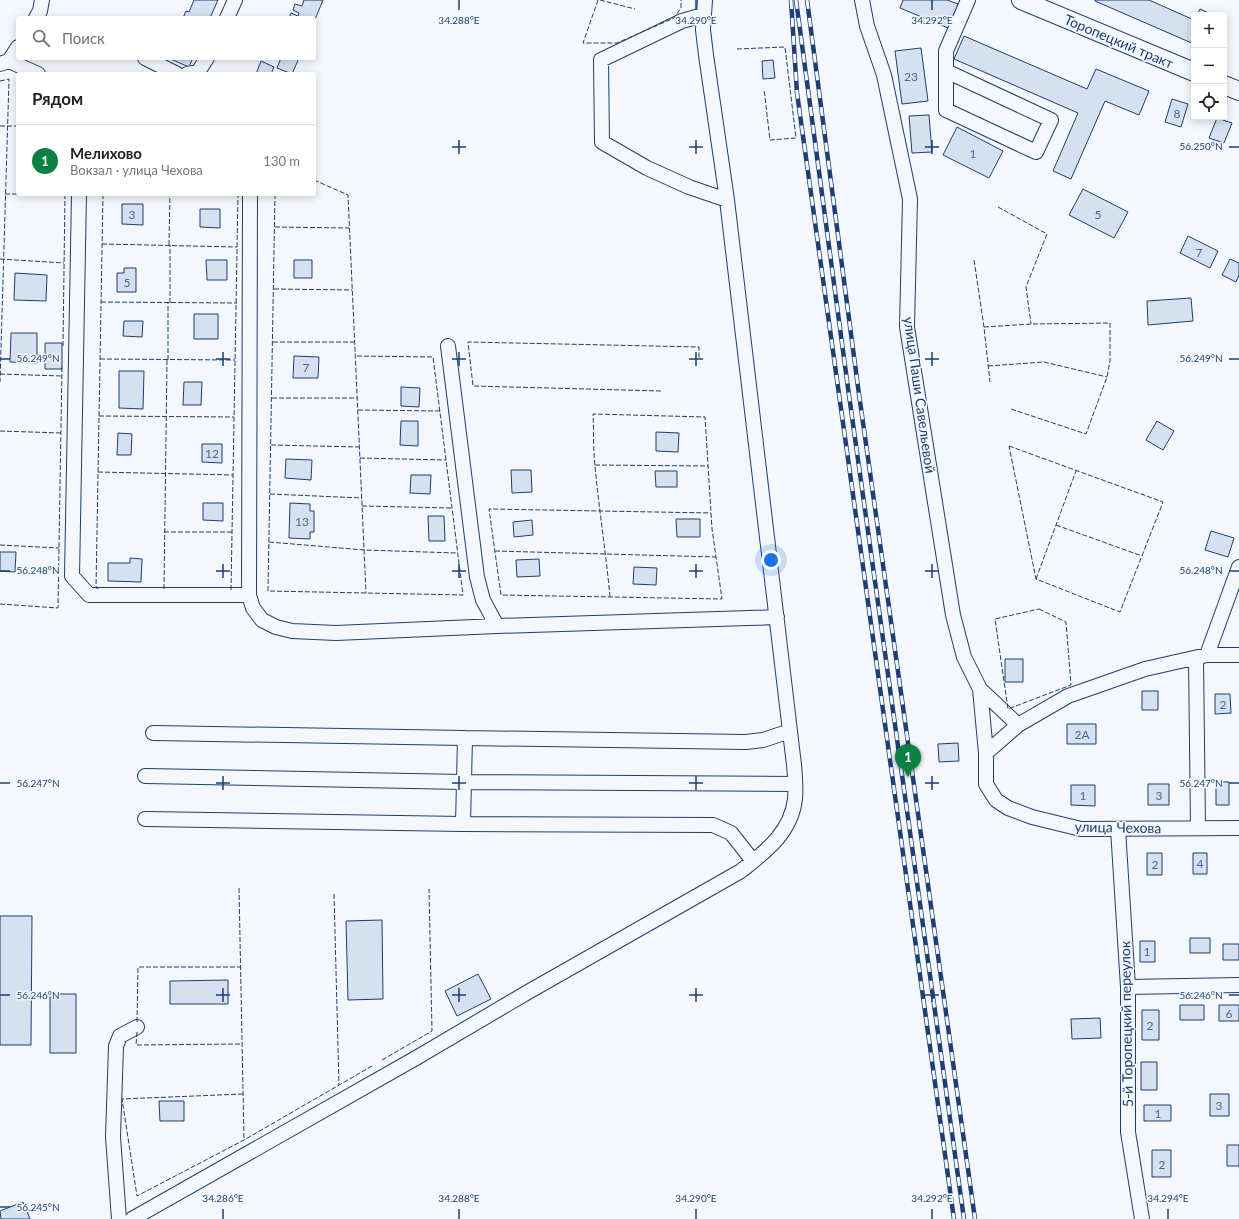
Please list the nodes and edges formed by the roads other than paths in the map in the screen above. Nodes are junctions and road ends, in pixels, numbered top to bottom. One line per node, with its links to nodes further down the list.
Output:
1 (42, 0): 9 (street)
2 (235, 0): 10 (street)
3 (705, 0): 8 (street)
4 (862, 0): 32 (street, улица Паши Савельевой)
5 (968, 0): 15 (street)
6 (1021, 0): 7 (main road, Торопецкий тракт)
7 (1047, 5): 16 (main road, Торопецкий тракт)
8 (703, 15): 24 (street); 24 (street)
9 (37, 16)
10 (228, 16)
11 (16, 49): 14 (street)
12 (149, 60): 18 (street)
13 (206, 60): 19 (street)
14 (5, 63): 17 (street)
15 (946, 71): 15 (street)
16 (1191, 71)
17 (32, 72)
18 (173, 72)
19 (198, 72)
20 (1227, 86): 21 (main road)
21 (1239, 91)
22 (79, 196): 27 (street)
23 (250, 196): 27 (street)
24 (727, 200): 28 (street)
25 (448, 346): 29 (street)
26 (1239, 567): 31 (street)
27 (249, 595): 29 (street)
28 (777, 617): 29 (street); 34 (street)
29 (497, 626)
30 (1239, 655): 31 (street)
31 (1201, 657): 33 (street); 43 (street)
32 (980, 689): 33 (street, улица Паши Савельевой); 37 (street, улица Чехова)
33 (1018, 725): 37 (street)
34 (790, 731): 36 (street); 40 (street)
35 (153, 733): 36 (street)
36 (465, 738): 39 (street)
37 (986, 753): 45 (street, улица Чехова)
38 (145, 776): 39 (street)
39 (463, 782): 40 (street); 42 (street)
40 (796, 784): 46 (street)
41 (145, 819): 42 (street)
42 (463, 824): 46 (street)
43 (1198, 828): 44 (street, улица Чехова); 45 (street, улица Чехова)
44 (1239, 828)
45 (1118, 829): 48 (street, 5-й Торопецкий переулок)
46 (753, 862): 51 (street)
47 (1239, 984): 48 (street)
48 (1128, 987): 52 (street, 5-й Торопецкий переулок)
49 (137, 1027): 50 (street)
50 (119, 1219)
51 (132, 1219)
52 (1142, 1219)

